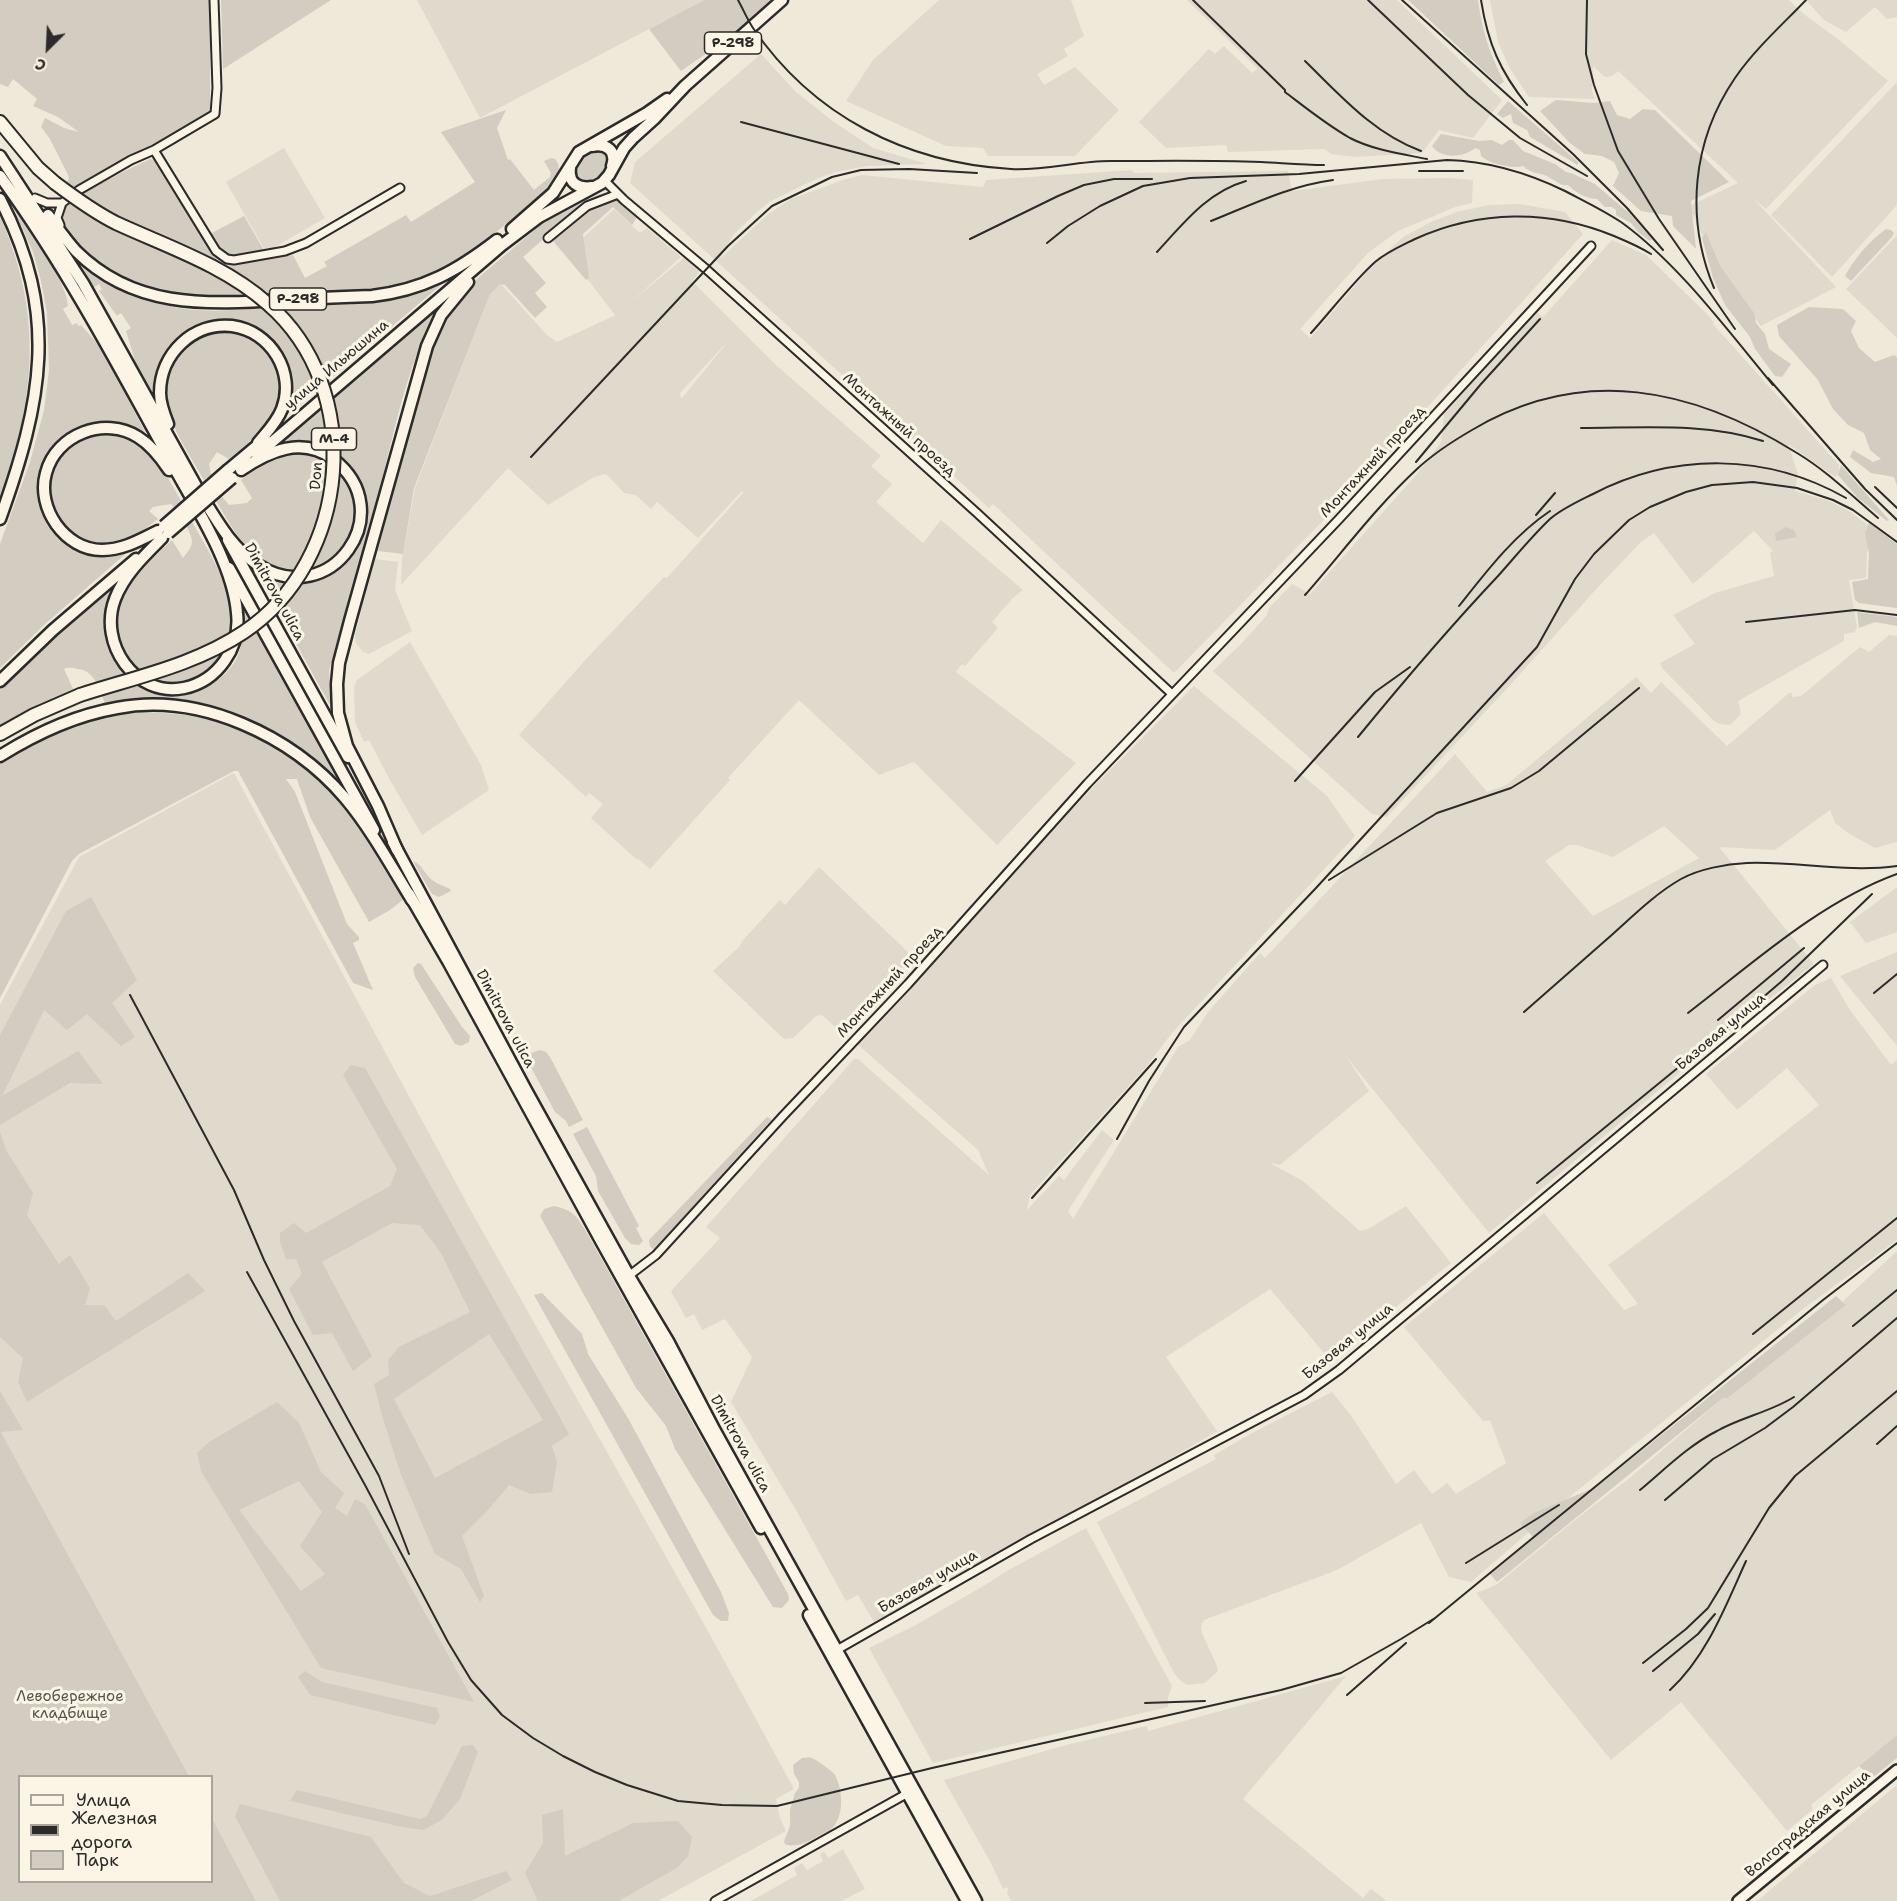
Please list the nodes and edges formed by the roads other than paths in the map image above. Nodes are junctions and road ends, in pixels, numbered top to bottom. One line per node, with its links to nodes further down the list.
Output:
1 (214, 0): 6 (street)
2 (782, 0): 3 (main road, Р-298)
3 (685, 86): 5 (main road, Р-298); 10 (main road, Р-298)
4 (0, 122): 32 (highway, Don / М-4, bridge)
5 (587, 147): 8 (main road, Р-298); 10 (main road)
6 (154, 150): 11 (street); 15 (street)
7 (2, 160): 13 (main road, Р-298); 24 (main road, Dimitrova ulica)
8 (571, 165): 10 (main road); 16 (main road, Р-298)
9 (0, 176): 24 (main road, Dimitrova ulica / Р-298)
10 (604, 180): 12 (street, Монтажный проезд); 16 (main road, Р-298)
11 (400, 188)
12 (618, 194): 18 (street); 31 (street, Монтажный проезд)
13 (35, 198): 15 (street); 19 (main road, Р-298)
14 (0, 199): 25 (main road)
15 (62, 203): 19 (street)
16 (534, 216): 17 (main road, улица Ильюшина / Р-298)
17 (523, 224): 19 (main road, Р-298); 21 (main road, улица Ильюшина / Р-298); 22 (main road, улица Ильюшина / Р-298); 34 (main road)
18 (548, 238)
19 (70, 244)
20 (1591, 246): 31 (street, Монтажный проезд)
21 (254, 447): 23 (main road, улица Ильюшина / Р-298); 24 (main road)
22 (241, 470): 23 (main road, улица Ильюшина / Р-298); 26 (main road)
23 (230, 474): 28 (main road, улица Ильюшина / Р-298, bridge)
24 (197, 498): 26 (main road, Dimitrova ulica); 27 (main road, Dimitrova ulica / Р-298); 28 (main road)
25 (0, 519)
26 (220, 526): 34 (main road, Dimitrova ulica)
27 (208, 530): 28 (main road, Р-298); 35 (main road, Dimitrova ulica)
28 (163, 532): 29 (main road, Р-298); 30 (main road, Р-298)
29 (0, 674)
30 (0, 681)
31 (1172, 694): 37 (street, Монтажный проезд)
32 (0, 734)
33 (0, 756): 35 (main road)
34 (398, 850): 37 (main road, Dimitrova ulica)
35 (412, 900): 37 (main road, Dimitrova ulica)
36 (1823, 965): 38 (street, Базовая улица)
37 (626, 1278): 38 (main road, Dimitrova ulica)
38 (834, 1652): 40 (main road, Dimitrova ulica); 43 (main road, Dimitrova ulica)
39 (1897, 1770): 44 (main road, Волгоградская улица)
40 (908, 1793): 41 (street); 42 (main road, Dimitrova ulica)
41 (715, 1901)
42 (967, 1901)
43 (976, 1901)
44 (1738, 1901)

